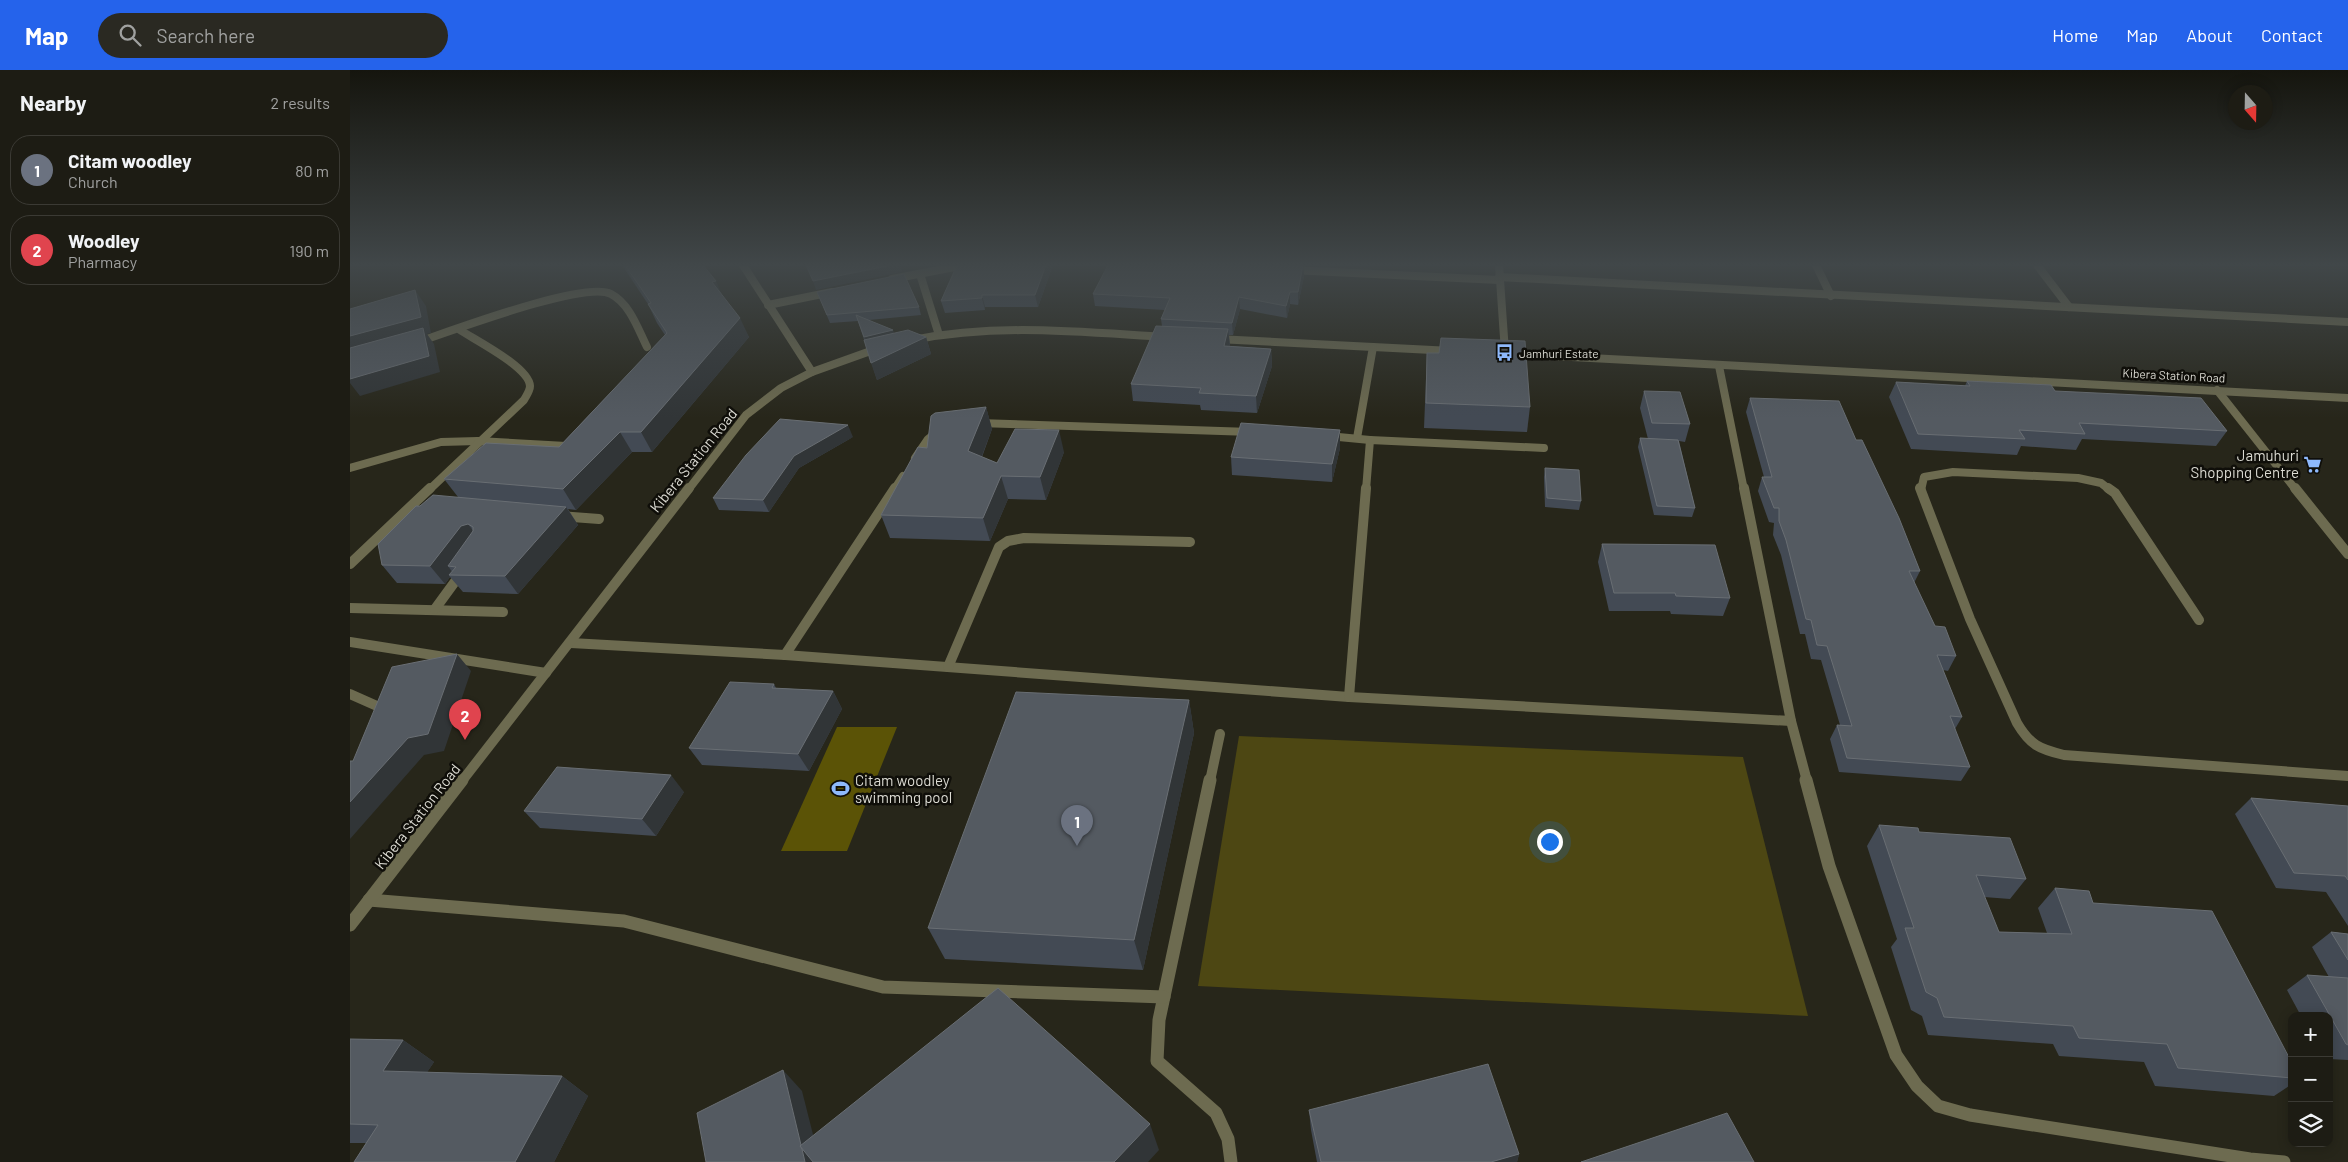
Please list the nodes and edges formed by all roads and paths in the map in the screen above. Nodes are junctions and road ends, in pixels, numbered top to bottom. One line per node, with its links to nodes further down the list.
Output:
1 (502, 316): 8 (street)
2 (630, 316): 15 (street)
3 (775, 316): 19 (street)
4 (933, 316): 9 (street)
5 (1499, 316): 18 (street, Kibera Station Road)
6 (2236, 316): 7 (street)
7 (2348, 322)
8 (460, 330): 13 (street); 28 (street)
9 (939, 335): 10 (street); 12 (street)
10 (1173, 337)
11 (1203, 338): 16 (street)
12 (901, 342)
13 (414, 343)
14 (892, 345): 19 (street, Kibera Station Road)
15 (647, 347)
16 (1373, 347): 17 (street); 26 (street)
17 (1458, 351)
18 (1719, 366): 20 (street, Kibera Station Road); 52 (street)
19 (812, 372): 45 (street, Kibera Station Road)
20 (2216, 390): 21 (street, Kibera Station Road); 37 (street)
21 (2348, 398)
22 (967, 423): 24 (street)
23 (946, 427): 46 (street)
24 (1262, 433)
25 (1320, 435): 26 (street)
26 (1357, 438): 27 (street)
27 (1370, 440): 30 (street); 50 (street)
28 (478, 442): 29 (street); 31 (street); 32 (street)
29 (580, 442)
30 (1544, 448)
31 (350, 468)
32 (414, 503): 33 (street); 39 (street)
33 (432, 504)
34 (550, 515): 35 (street)
35 (599, 519)
36 (1190, 542): 47 (street)
37 (2348, 554)
38 (468, 563): 41 (street)
39 (350, 564)
40 (350, 608): 41 (street)
41 (435, 609): 42 (street)
42 (503, 612)
43 (2199, 620): 54 (street)
44 (350, 642): 48 (street)
45 (571, 643): 46 (street); 48 (street, Kibera Station Road)
46 (785, 655): 47 (street)
47 (948, 667): 50 (street)
48 (546, 673): 55 (street, Kibera Station Road)
49 (350, 694): 51 (street)
50 (1349, 697): 52 (street)
51 (386, 710)
52 (1791, 721): 58 (street)
53 (1220, 734): 57 (street)
54 (2348, 776)
55 (369, 900): 56 (street, Kibera Station Road); 57 (street)
56 (350, 925)
57 (1164, 997): 59 (street)
58 (2251, 1160): 60 (street)
59 (1231, 1162)
60 (2284, 1162)

